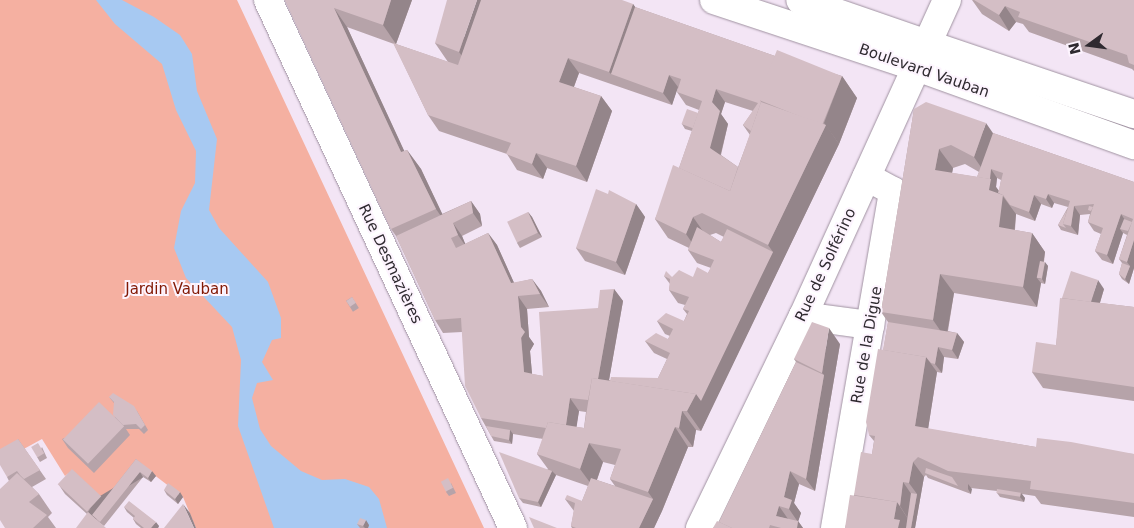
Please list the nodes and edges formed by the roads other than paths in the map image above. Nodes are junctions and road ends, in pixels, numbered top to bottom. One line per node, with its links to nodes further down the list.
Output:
1 (268, 0): 11 (main road, Rue Desmazières)
2 (714, 0): 5 (main road, Boulevard Vauban)
3 (800, 0): 5 (main road, Boulevard Vauban)
4 (947, 0): 5 (main road, Rue de Solférino)
5 (922, 55): 6 (main road, Boulevard Vauban); 7 (main road, Boulevard Vauban); 8 (main road, Rue de Solférino)
6 (1134, 114)
7 (1134, 145)
8 (868, 177): 9 (main road, Rue de Solférino); 10 (main road, Rue de la Digue)
9 (803, 316): 10 (main road); 12 (main road, Rue de Solférino)
10 (870, 325): 13 (main road, Rue de la Digue)
11 (513, 528)
12 (700, 528)
13 (835, 528)

